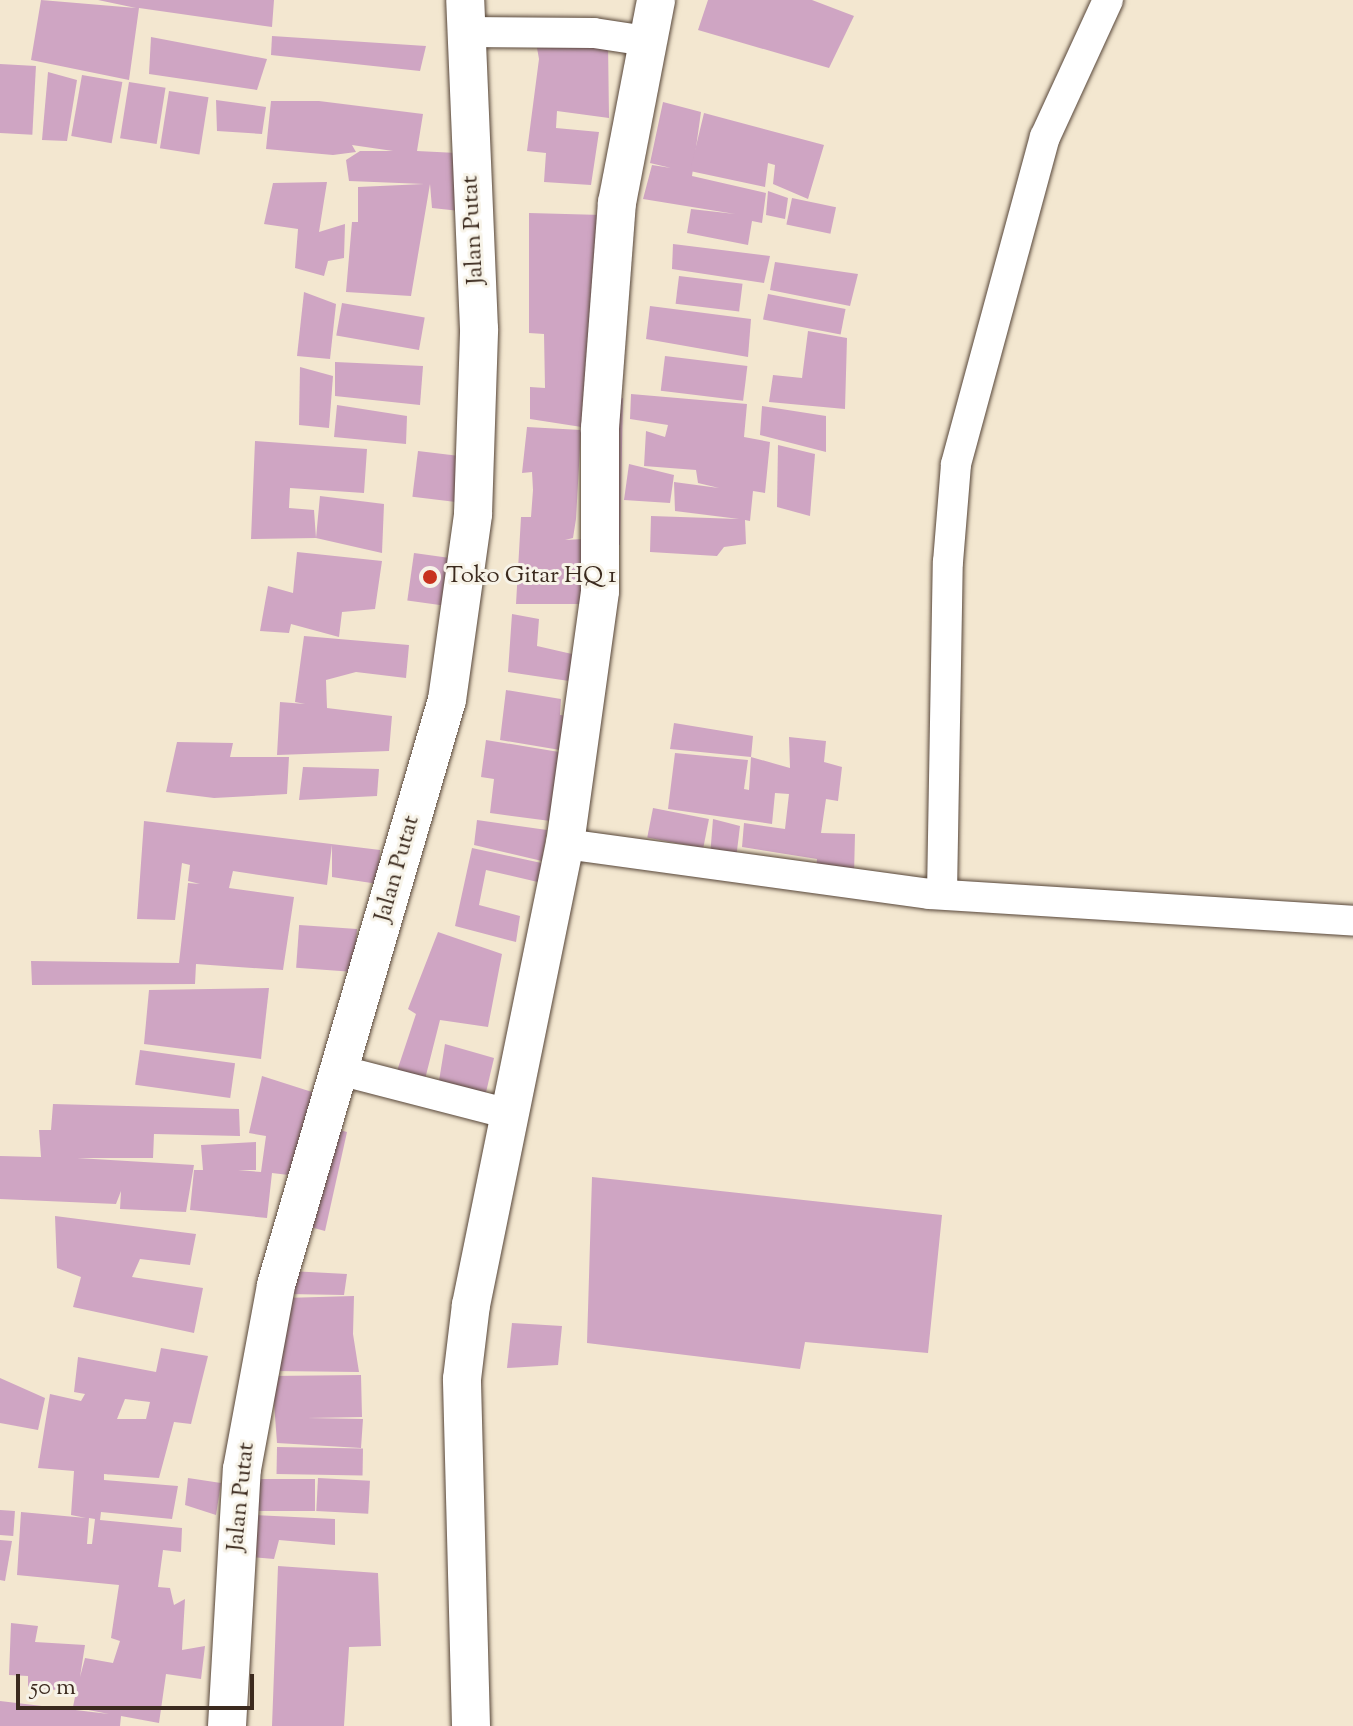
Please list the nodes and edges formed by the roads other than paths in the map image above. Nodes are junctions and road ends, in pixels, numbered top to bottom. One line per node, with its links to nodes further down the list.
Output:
1 (656, 0): 4 (street)
2 (1108, 0): 6 (street)
3 (484, 24): 4 (street); 8 (street, Jalan Putat)
4 (646, 41): 5 (street)
5 (565, 844): 6 (street); 9 (street)
6 (943, 885): 7 (street)
7 (1353, 921)
8 (343, 1071): 9 (street); 10 (street, Jalan Putat)
9 (509, 1114): 11 (street)
10 (227, 1726)
11 (471, 1726)

